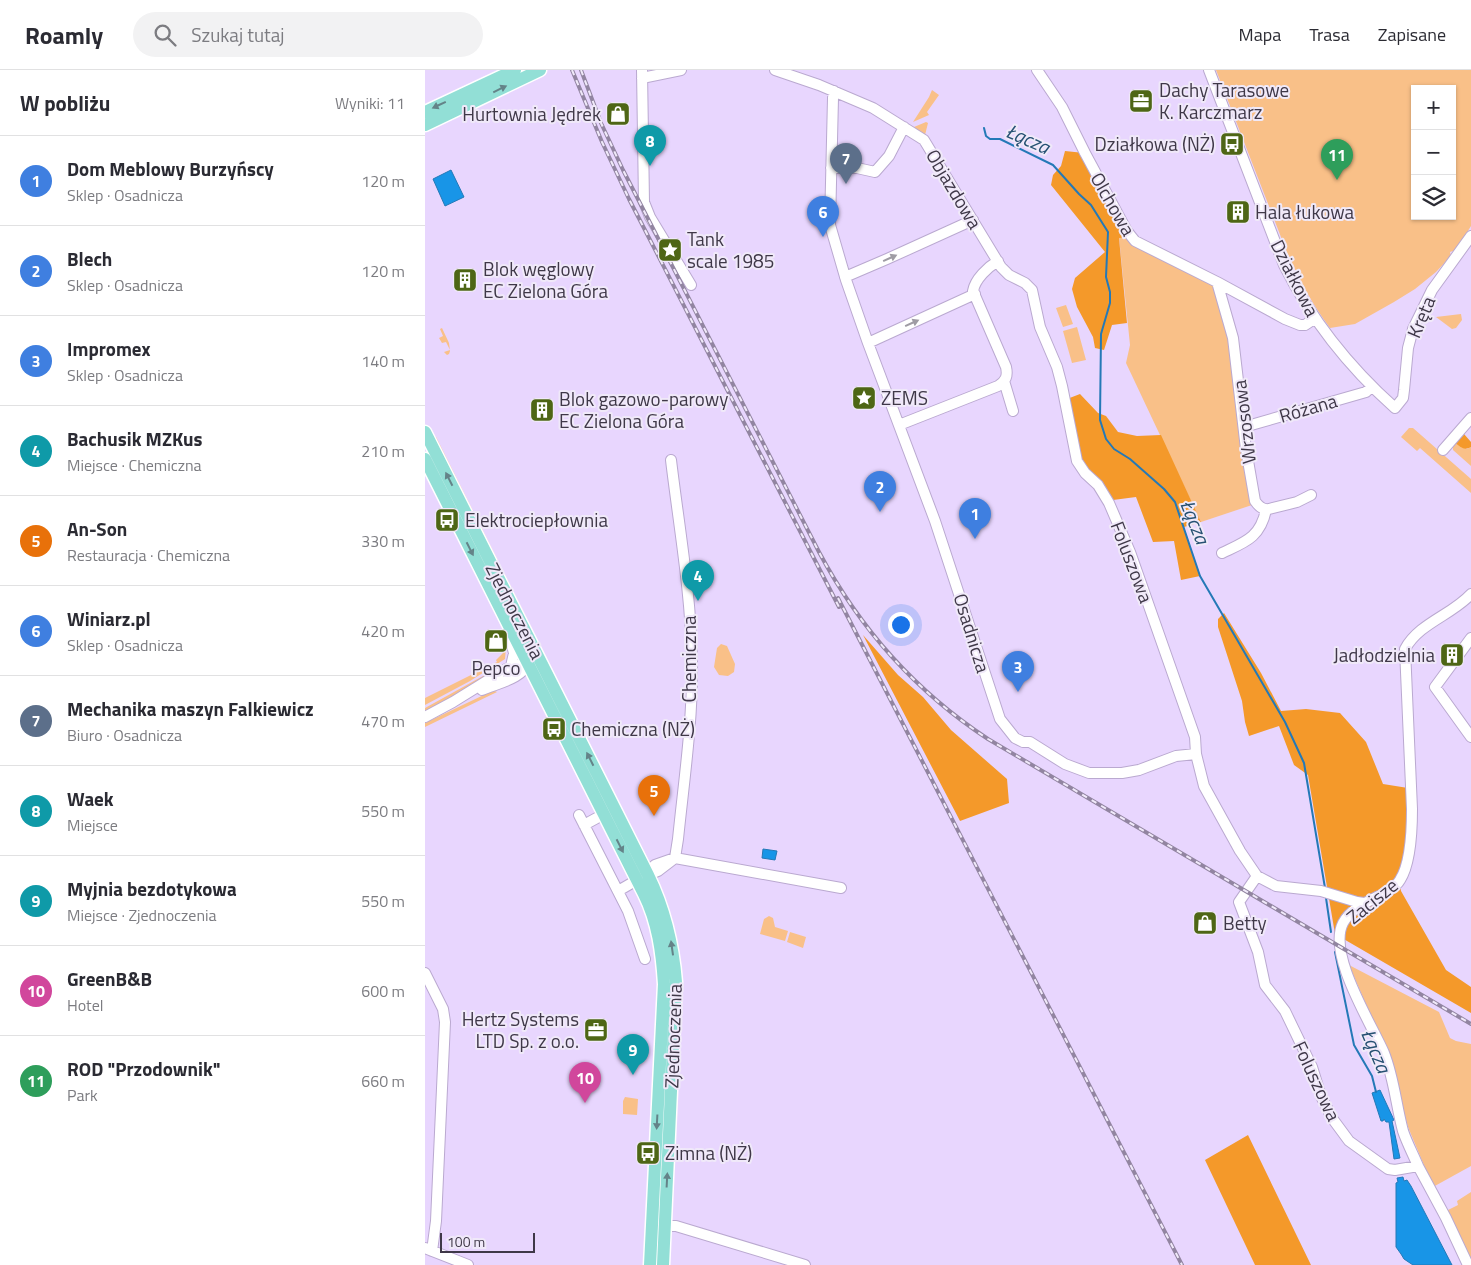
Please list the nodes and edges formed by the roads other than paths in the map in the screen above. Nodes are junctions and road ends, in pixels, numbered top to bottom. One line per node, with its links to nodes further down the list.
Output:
1 (515, 70): 9 (main road, one-way to 9)
2 (540, 70): 10 (main road, one-way to 2)
3 (681, 70): 7 (street)
4 (775, 70): 8 (street, Objazdowa)
5 (1037, 70): 17 (street, Olchowa)
6 (1209, 70): 20 (street, Działkowa)
7 (642, 74): 18 (street)
8 (834, 91): 11 (street, Objazdowa); 12 (street, Osadnicza)
9 (425, 112)
10 (425, 126)
11 (904, 127): 12 (street); 13 (street, Objazdowa)
12 (831, 168): 16 (street, Osadnicza)
13 (973, 220): 15 (street, Objazdowa); 16 (street, one-way to 13)
14 (1471, 236): 24 (street, Kręta)
15 (998, 261): 19 (street); 47 (street, Foluszowa)
16 (845, 277): 21 (street, Osadnicza)
17 (1217, 282): 20 (street, Olchowa); 28 (street, Wrzosowa)
18 (691, 285)
19 (975, 294): 21 (street, one-way to 19); 22 (street)
20 (1314, 318): 23 (street, Działkowa)
21 (868, 343): 27 (street, Osadnicza)
22 (1004, 382): 25 (street); 27 (street)
23 (1371, 387): 24 (street, Działkowa); 28 (street, Różana)
24 (1395, 408)
25 (1013, 411)
26 (1471, 418): 30 (street)
27 (899, 425): 47 (street, Osadnicza)
28 (1244, 427): 34 (street, Wrzosowa)
29 (425, 432): 39 (main road, Zjednoczenia, one-way to 29)
30 (1443, 450)
31 (425, 459): 37 (main road, Zjednoczenia, one-way to 37)
32 (671, 460): 54 (street, Chemiczna)
33 (1311, 495): 34 (street)
34 (1266, 510): 35 (street)
35 (1222, 553)
36 (1471, 594): 60 (street, Zacisze)
37 (497, 603): 40 (main road, Zjednoczenia); 41 (street)
38 (1471, 638): 46 (street)
39 (530, 640): 40 (street); 43 (main road, Zjednoczenia)
40 (528, 664): 41 (street); 42 (street); 43 (main road, Zjednoczenia)
41 (511, 666): 44 (street)
42 (517, 676): 43 (street); 44 (street)
43 (548, 690): 48 (main road, Zjednoczenia, one-way to 43); 49 (main road, Zjednoczenia)
44 (453, 702): 45 (street)
45 (425, 717)
46 (1471, 737)
47 (1196, 754): 56 (street, Foluszowa)
48 (605, 790): 49 (street, Zjednoczenia); 51 (main road, Zjednoczenia)
49 (603, 813): 51 (street); 52 (street); 57 (main road, Zjednoczenia, one-way to 57)
50 (579, 815): 52 (street)
51 (619, 818): 53 (main road, Zjednoczenia)
52 (584, 825): 59 (street)
53 (632, 843): 55 (street); 57 (main road, Zjednoczenia)
54 (675, 858): 55 (street); 57 (street); 58 (street)
55 (659, 862): 57 (street)
56 (1257, 876): 60 (street); 63 (street, Foluszowa)
57 (643, 878): 59 (street); 64 (main road, Zjednoczenia, one-way to 64); 65 (main road, Zjednoczenia, one-way to 57)
58 (841, 888)
59 (618, 891): 61 (street)
60 (1364, 903): 63 (street, Zacisze)
61 (645, 959)
62 (425, 973): 67 (street)
63 (1418, 1166): 72 (street)
64 (653, 1212): 65 (street); 66 (main road, Zjednoczenia)
65 (664, 1229): 66 (street); 70 (main road, Zjednoczenia); 71 (street)
66 (651, 1244): 69 (main road, Zjednoczenia)
67 (429, 1249): 68 (street)
68 (468, 1265)
69 (650, 1265)
70 (663, 1265)
71 (805, 1265)
72 (1468, 1265)

